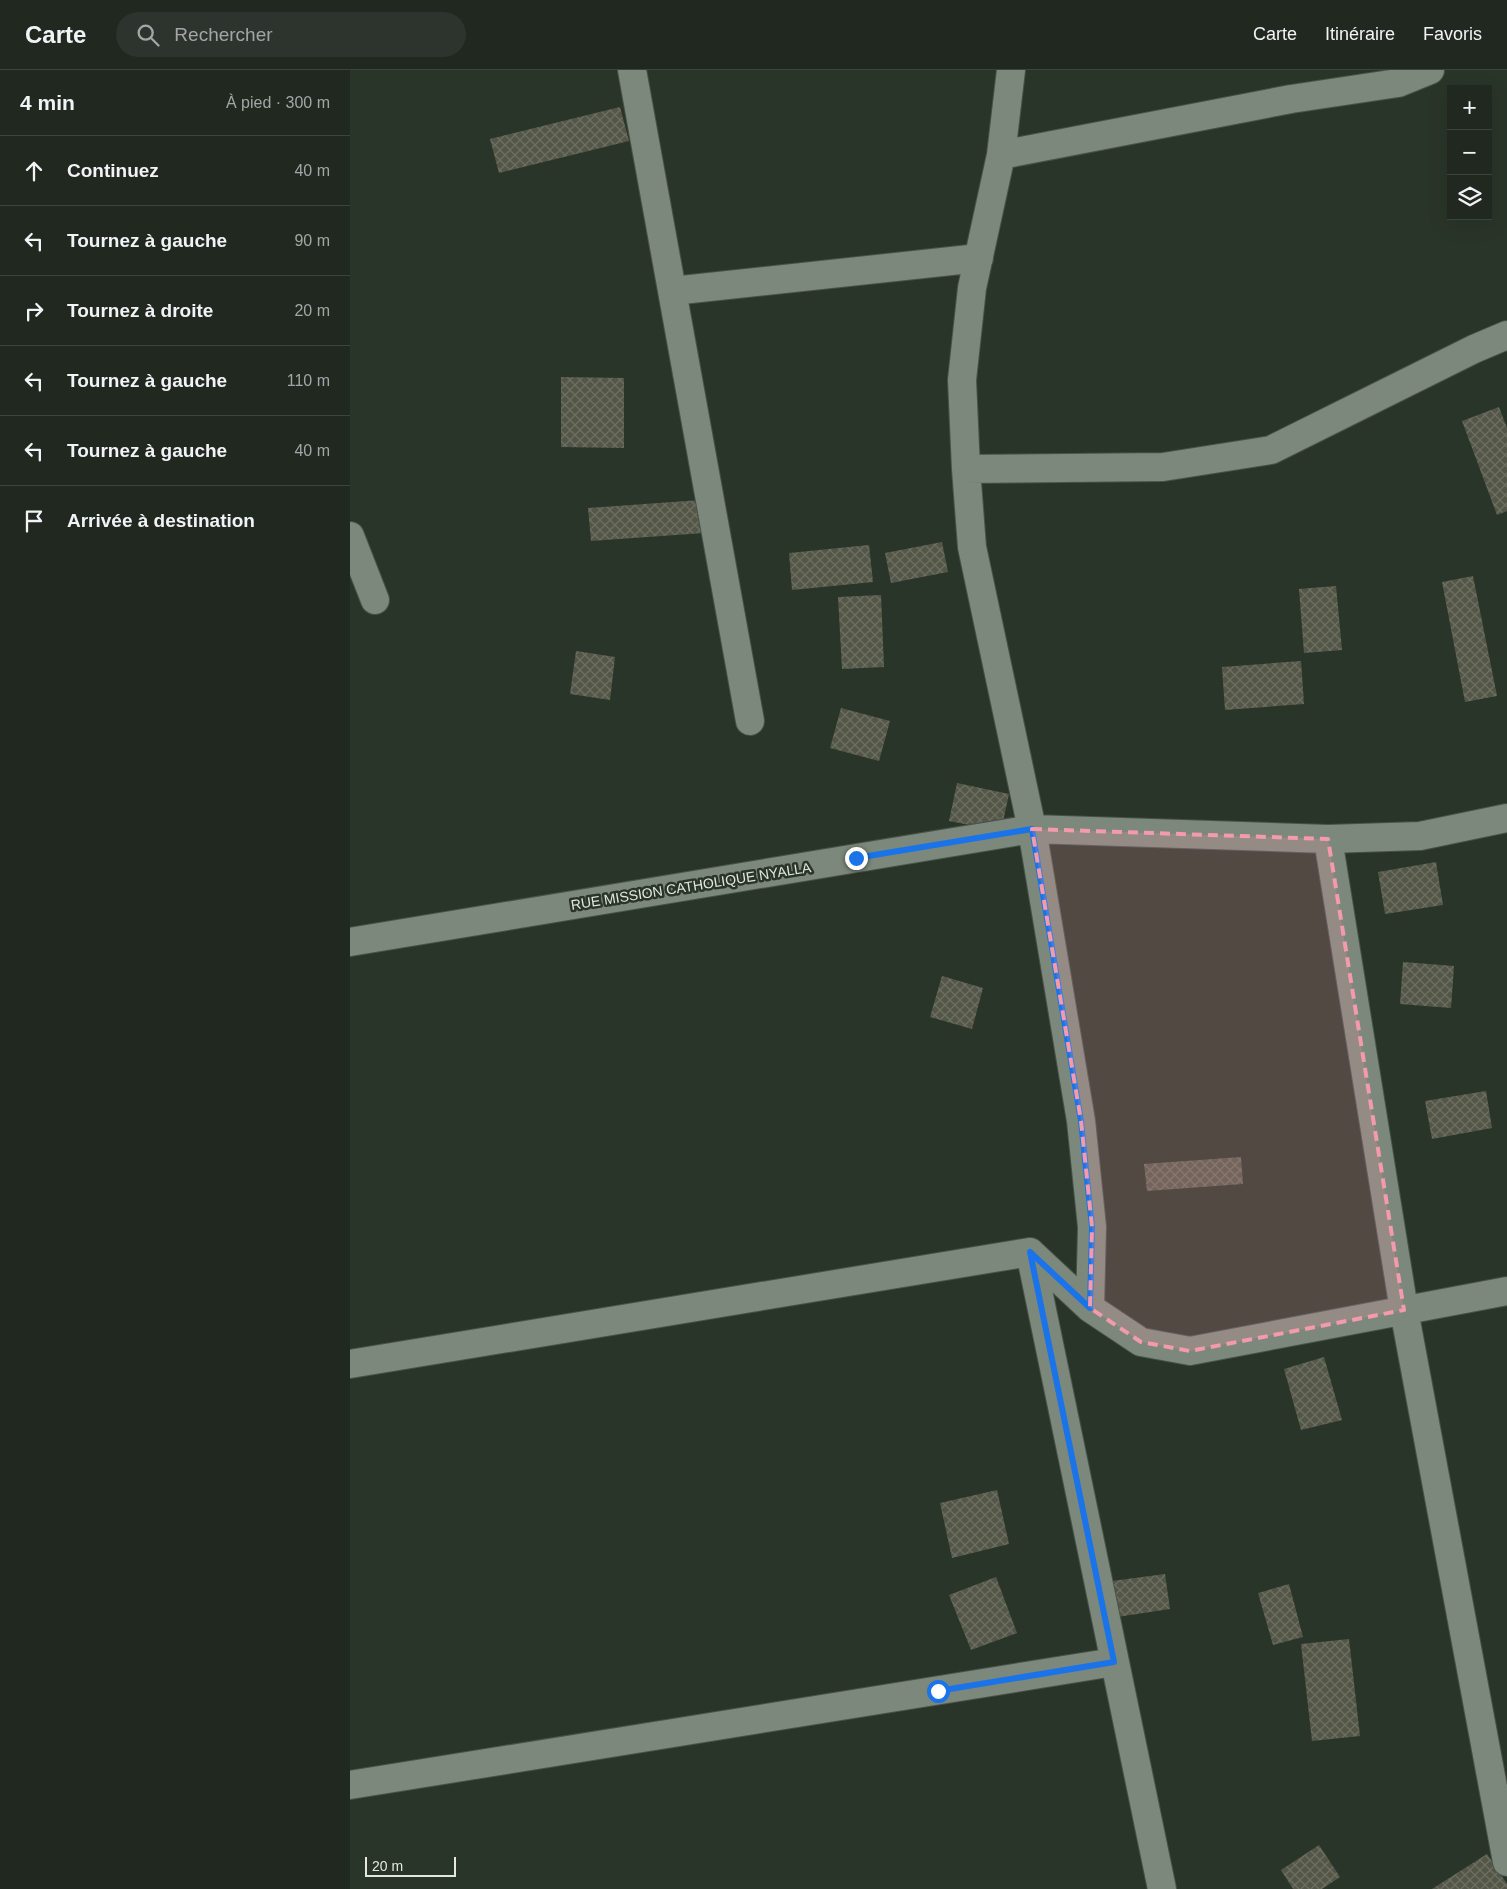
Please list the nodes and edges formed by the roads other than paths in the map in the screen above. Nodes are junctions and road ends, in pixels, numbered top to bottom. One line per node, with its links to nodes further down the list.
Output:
1 (632, 70): 6 (street)
2 (1011, 70): 4 (street)
3 (1430, 70): 4 (street)
4 (1002, 155): 5 (street)
5 (979, 258): 6 (street); 8 (street)
6 (672, 291): 11 (street)
7 (1507, 335): 8 (street)
8 (966, 469): 13 (street)
9 (350, 536): 10 (street)
10 (375, 600)
11 (750, 721)
12 (1507, 818): 14 (street, RUE MISSION CATHOLIQUE NYALLA)
13 (1032, 829): 14 (street, RUE MISSION CATHOLIQUE NYALLA); 15 (street, RUE MISSION CATHOLIQUE NYALLA); 18 (street)
14 (1328, 839): 19 (street)
15 (350, 942)
16 (1030, 1252): 18 (street); 20 (street); 21 (street)
17 (1507, 1291): 19 (street)
18 (1090, 1308): 19 (street)
19 (1404, 1310): 23 (street)
20 (350, 1364)
21 (1114, 1662): 22 (street); 24 (street)
22 (350, 1785)
23 (1507, 1862)
24 (1162, 1889)

